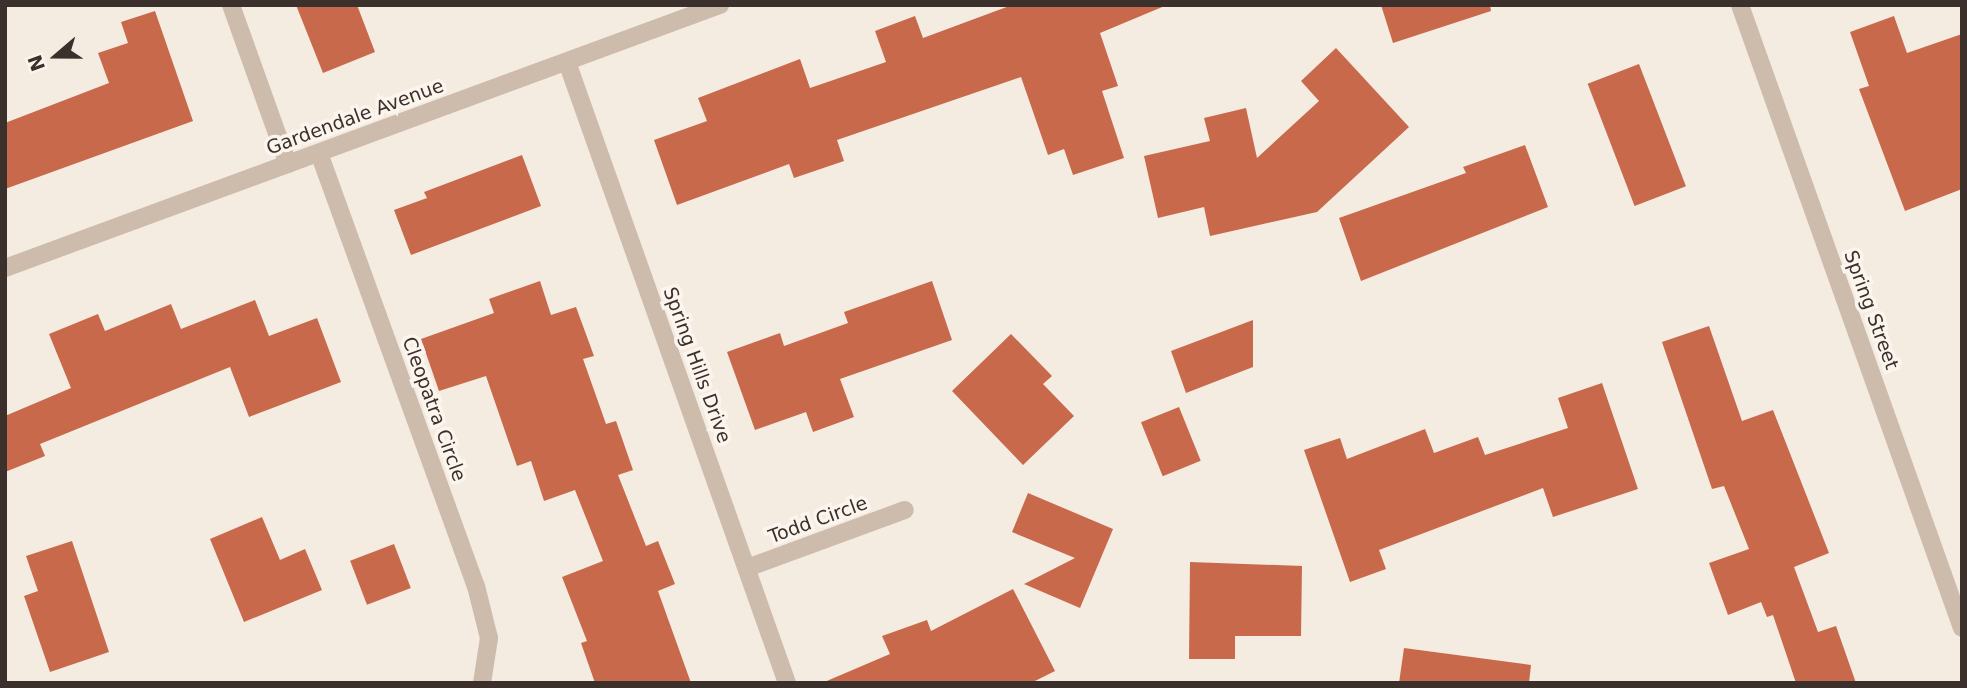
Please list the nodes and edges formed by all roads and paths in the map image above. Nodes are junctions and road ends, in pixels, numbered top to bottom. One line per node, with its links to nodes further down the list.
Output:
1 (231, 5): 6 (street)
2 (720, 5): 4 (street, Gardendale Avenue)
3 (1740, 5): 10 (street, Spring Street)
4 (567, 62): 5 (street, Gardendale Avenue); 9 (street, Spring Hills Drive)
5 (319, 153): 6 (street, Gardendale Avenue); 11 (street, Cleopatra Circle)
6 (288, 164): 7 (street, Gardendale Avenue)
7 (5, 268)
8 (905, 510): 9 (street, Todd Circle)
9 (747, 568): 12 (street, Spring Hills Drive)
10 (1962, 628)
11 (482, 683)
12 (787, 683)

